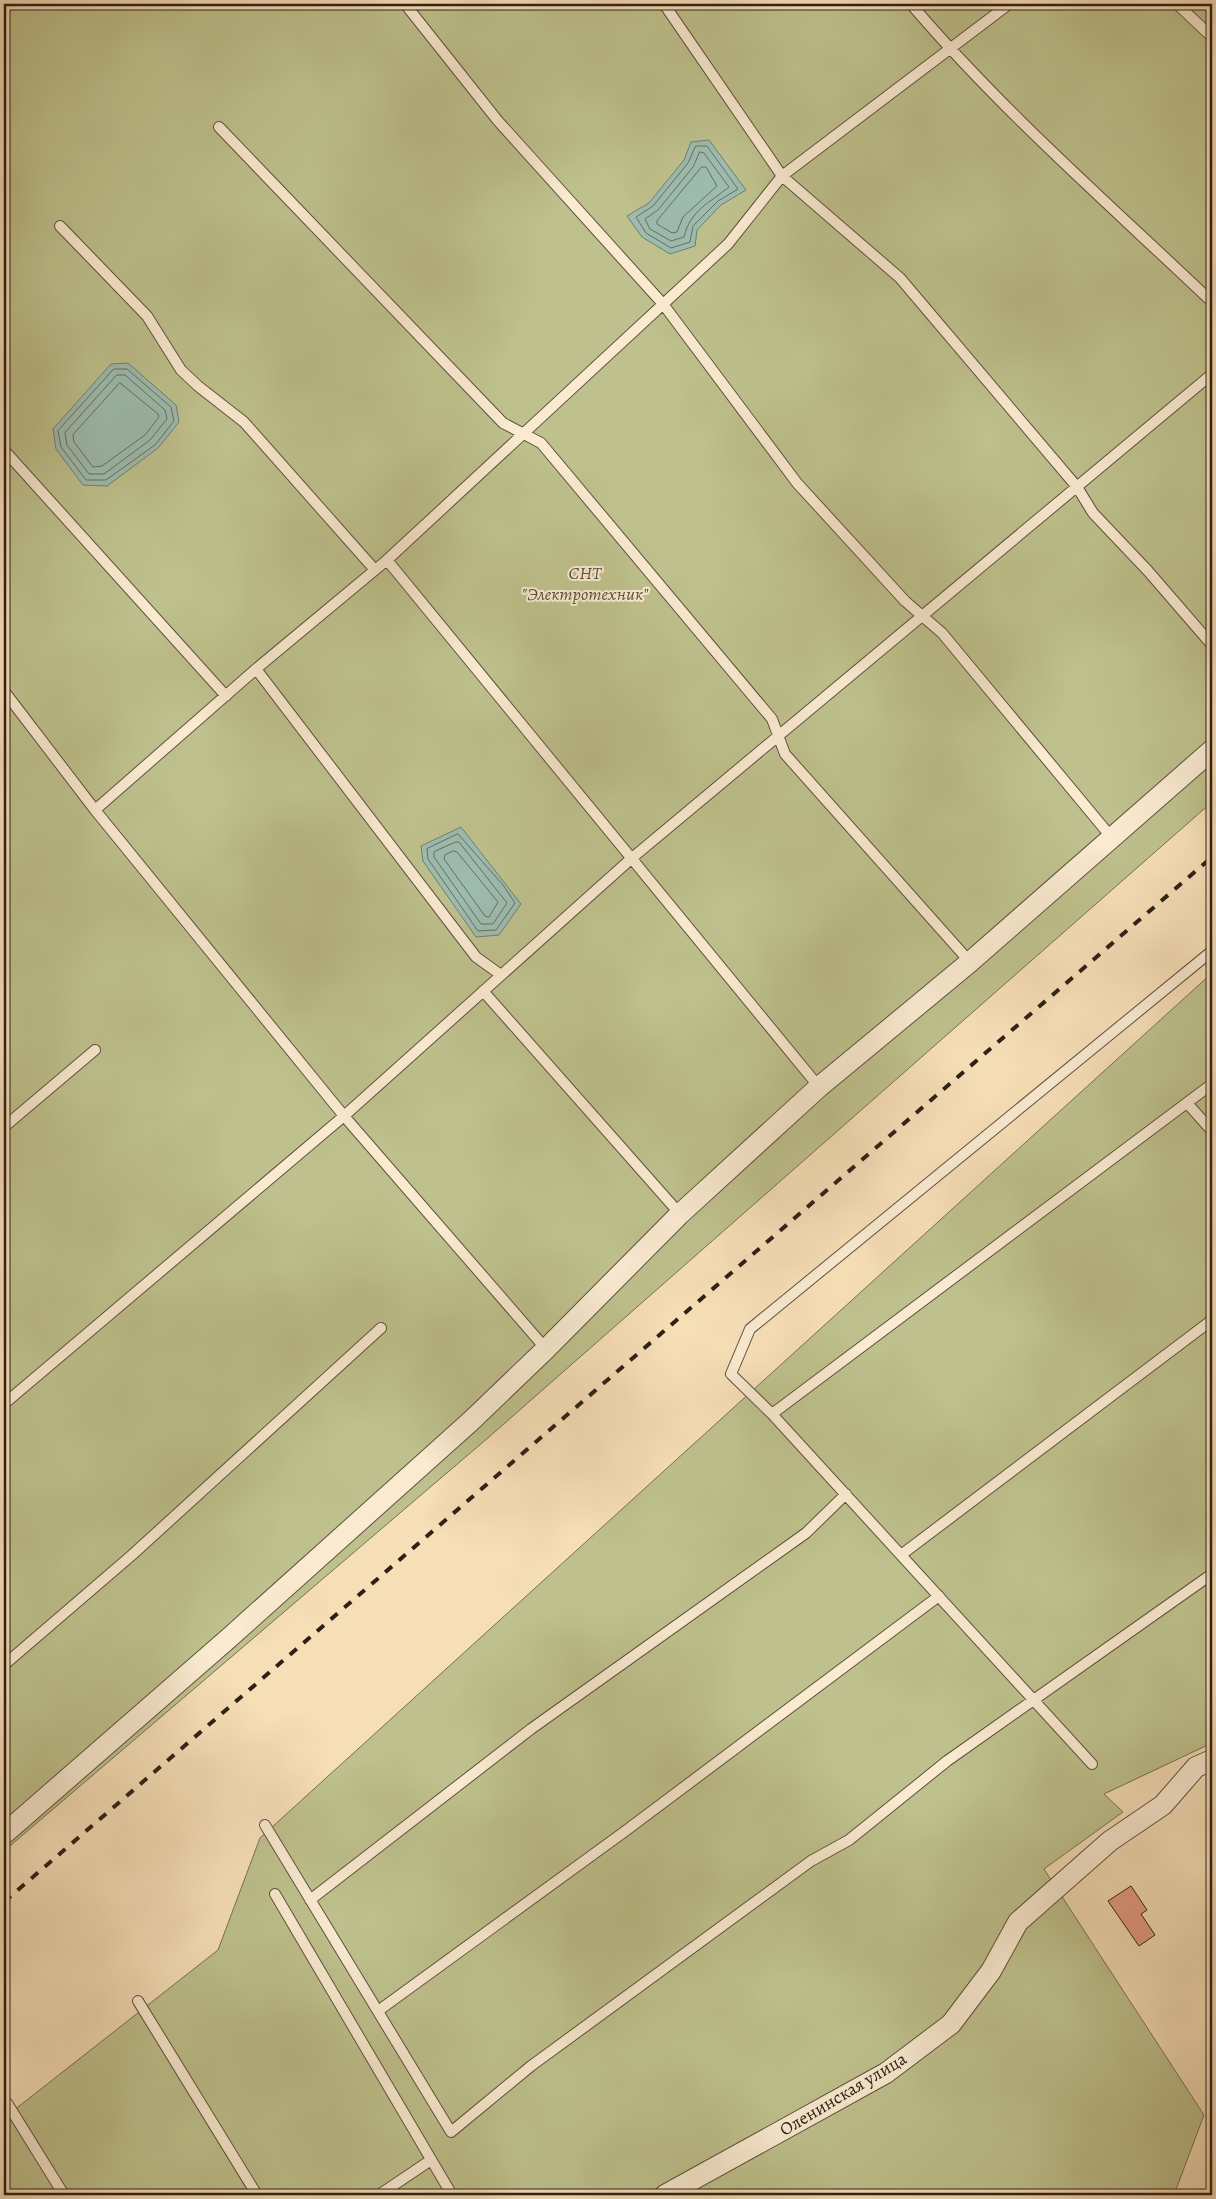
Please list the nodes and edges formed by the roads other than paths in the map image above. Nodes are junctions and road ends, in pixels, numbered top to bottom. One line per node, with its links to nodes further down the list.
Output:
1 (405, 4): 12 (lane)
2 (664, 4): 9 (lane)
3 (910, 4): 7 (lane)
4 (1010, 4): 7 (lane)
5 (1177, 4): 6 (lane)
6 (1212, 37)
7 (949, 49): 9 (lane); 11 (lane)
8 (219, 127): 14 (lane)
9 (782, 176): 12 (lane); 16 (lane)
10 (60, 226): 18 (lane)
11 (1212, 302)
12 (663, 304): 14 (lane); 19 (lane)
13 (1212, 374): 16 (lane)
14 (522, 434): 17 (lane); 24 (lane)
15 (4, 450): 23 (lane)
16 (1076, 487): 19 (lane); 20 (lane)
17 (387, 560): 18 (lane); 28 (lane)
18 (375, 570): 21 (lane)
19 (922, 616): 24 (lane); 27 (lane)
20 (1212, 645)
21 (256, 669): 23 (lane); 31 (lane)
22 (4, 691): 26 (lane)
23 (226, 696): 26 (lane)
24 (778, 736): 28 (lane); 30 (lane)
25 (1212, 750): 27 (street)
26 (95, 810): 37 (lane)
27 (1112, 838): 30 (street)
28 (632, 858): 31 (lane); 35 (lane)
29 (1212, 951): 45 (lane)
30 (970, 962): 35 (street)
31 (501, 975): 32 (lane)
32 (483, 991): 37 (lane); 40 (lane)
33 (95, 1050): 38 (lane)
34 (1212, 1084): 36 (lane)
35 (819, 1087): 40 (street)
36 (1187, 1104): 39 (lane); 45 (lane)
37 (344, 1116): 43 (lane); 44 (lane)
38 (4, 1127)
39 (1212, 1130)
40 (680, 1214): 43 (street)
41 (1212, 1320): 47 (lane)
42 (381, 1328): 50 (lane)
43 (546, 1349): 55 (street)
44 (4, 1404)
45 (772, 1414): 46 (lane)
46 (846, 1494): 47 (lane); 57 (lane)
47 (901, 1555): 49 (lane)
48 (1212, 1574): 51 (lane)
49 (939, 1596): 51 (lane); 59 (lane)
50 (4, 1665)
51 (1033, 1699): 53 (lane); 59 (lane)
52 (1212, 1760): 66 (street, Оленинская улица)
53 (1092, 1764)
54 (265, 1825): 57 (lane)
55 (4, 1834)
56 (275, 1894): 61 (lane)
57 (310, 1900): 59 (lane)
58 (138, 2001): 63 (lane)
59 (378, 2011)
60 (7, 2103): 62 (lane)
61 (431, 2160): 64 (lane); 65 (lane)
62 (64, 2195)
63 (257, 2195)
64 (379, 2195)
65 (452, 2195)
66 (665, 2195)

